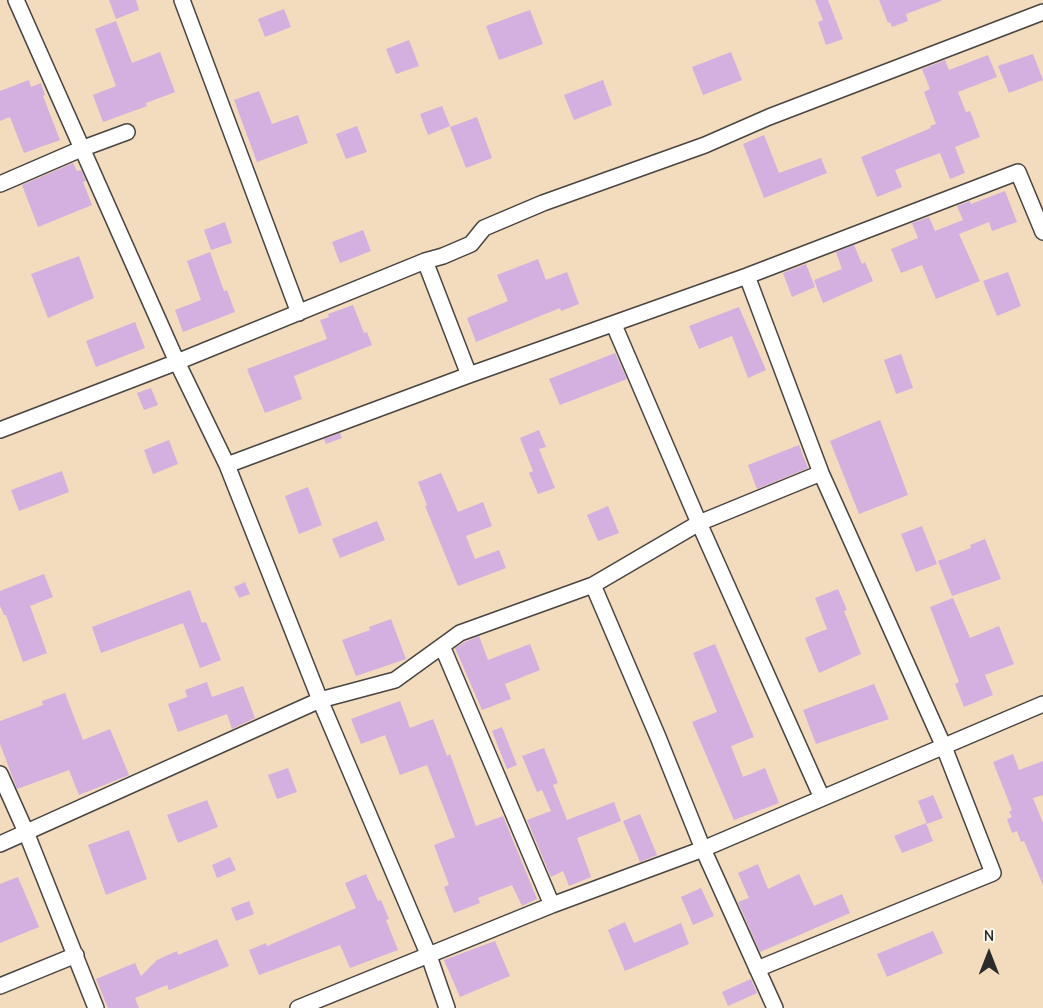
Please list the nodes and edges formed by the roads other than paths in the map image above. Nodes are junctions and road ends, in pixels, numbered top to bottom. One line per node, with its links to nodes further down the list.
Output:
1 (16, 0): 7 (street)
2 (182, 0): 12 (street)
3 (1040, 0): 4 (street)
4 (1043, 4)
5 (1043, 12): 10 (street)
6 (127, 132): 7 (street)
7 (81, 148): 8 (street); 14 (street)
8 (0, 184)
9 (1043, 232): 11 (street)
10 (425, 261): 12 (street); 15 (street)
11 (747, 276): 13 (street); 18 (street)
12 (299, 313): 14 (street)
13 (614, 325): 15 (street); 19 (street)
14 (177, 362): 16 (street); 17 (street)
15 (469, 375): 17 (street)
16 (0, 430)
17 (226, 465): 22 (street)
18 (821, 474): 19 (street); 24 (street)
19 (699, 523): 20 (street); 26 (street)
20 (593, 585): 21 (street); 29 (street)
21 (441, 646): 22 (street); 30 (street)
22 (320, 700): 27 (street); 32 (street)
23 (1043, 704): 24 (street)
24 (944, 747): 26 (street); 33 (street)
25 (0, 774): 27 (street)
26 (822, 798): 29 (street)
27 (26, 832): 28 (street); 31 (street)
28 (0, 844)
29 (703, 849): 30 (street); 33 (street)
30 (552, 905): 32 (street)
31 (76, 955): 34 (street); 35 (street)
32 (429, 956): 36 (street); 37 (street)
33 (757, 969): 38 (street)
34 (0, 986)
35 (96, 1008)
36 (298, 1008)
37 (447, 1008)
38 (776, 1008)

